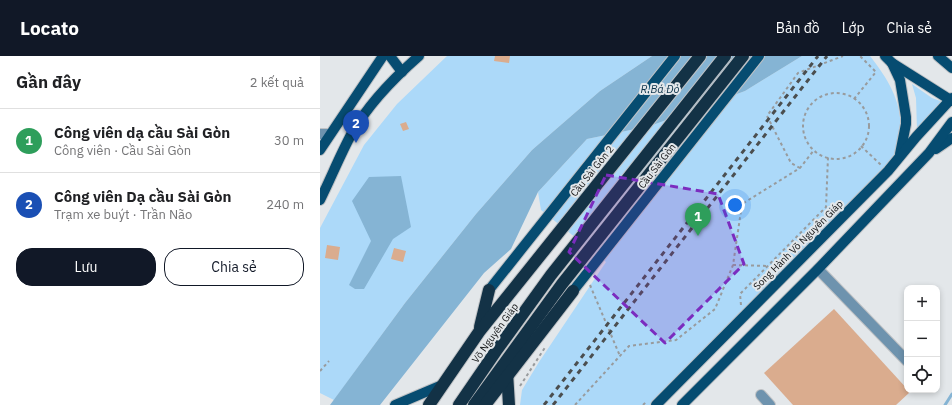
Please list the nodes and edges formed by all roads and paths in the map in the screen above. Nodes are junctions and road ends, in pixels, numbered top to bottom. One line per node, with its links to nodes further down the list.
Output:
1 (383, 56): 18 (main road)
2 (390, 56): 14 (main road)
3 (419, 56): 14 (main road)
4 (675, 56): 33 (main road, Cầu Sài Gòn 2)
5 (700, 56): 35 (highway, Cầu Sài Gòn 2)
6 (725, 56): 32 (highway, Cầu Sài Gòn)
7 (743, 56): 41 (highway, Cầu Sài Gòn)
8 (759, 56): 34 (main road, Cầu Sài Gòn)
9 (843, 56): 26 (path)
10 (860, 56): 15 (path)
11 (938, 56): 13 (main road)
12 (888, 60): 16 (main road); 25 (main road)
13 (952, 68)
14 (402, 72): 28 (main road)
15 (854, 99): 20 (path); 22 (path)
16 (951, 100): 25 (main road, Song Hành Võ Nguyên Giáp)
17 (952, 122): 23 (main road)
18 (325, 134): 21 (main road)
19 (952, 138): 23 (main road)
20 (861, 146): 24 (path); 27 (path)
21 (320, 150)
22 (814, 150): 24 (path); 26 (path)
23 (929, 153): 31 (main road)
24 (828, 157): 30 (path)
25 (899, 158): 27 (main road, Song Hành Võ Nguyên Giáp)
26 (800, 168): 29 (path)
27 (888, 171): 55 (main road, Song Hành Võ Nguyên Giáp)
28 (320, 200)
29 (733, 265): 30 (path); 39 (path)
30 (768, 266): 36 (path)
31 (818, 269): 40 (lane); 56 (main road)
32 (551, 275): 50 (highway, Võ Nguyên Giáp)
33 (489, 290): 37 (highway, Võ Nguyên Giáp)
34 (579, 290): 39 (path); 44 (highway)
35 (502, 302): 37 (highway, Võ Nguyên Giáp)
36 (741, 308)
37 (479, 332): 45 (highway, Võ Nguyên Giáp)
38 (550, 340): 46 (path)
39 (620, 356): 54 (path)
40 (904, 358)
41 (506, 360): 44 (highway); 51 (highway)
42 (328, 361): 43 (path)
43 (320, 372)
44 (507, 376): 52 (highway); 53 (highway)
45 (442, 385): 48 (main road); 49 (highway, Võ Nguyên Giáp)
46 (519, 392)
47 (761, 395): 57 (lane)
48 (395, 405)
49 (429, 405)
50 (459, 405)
51 (474, 405)
52 (485, 405)
53 (508, 405)
54 (575, 405)
55 (656, 405)
56 (682, 405)
57 (770, 405)

